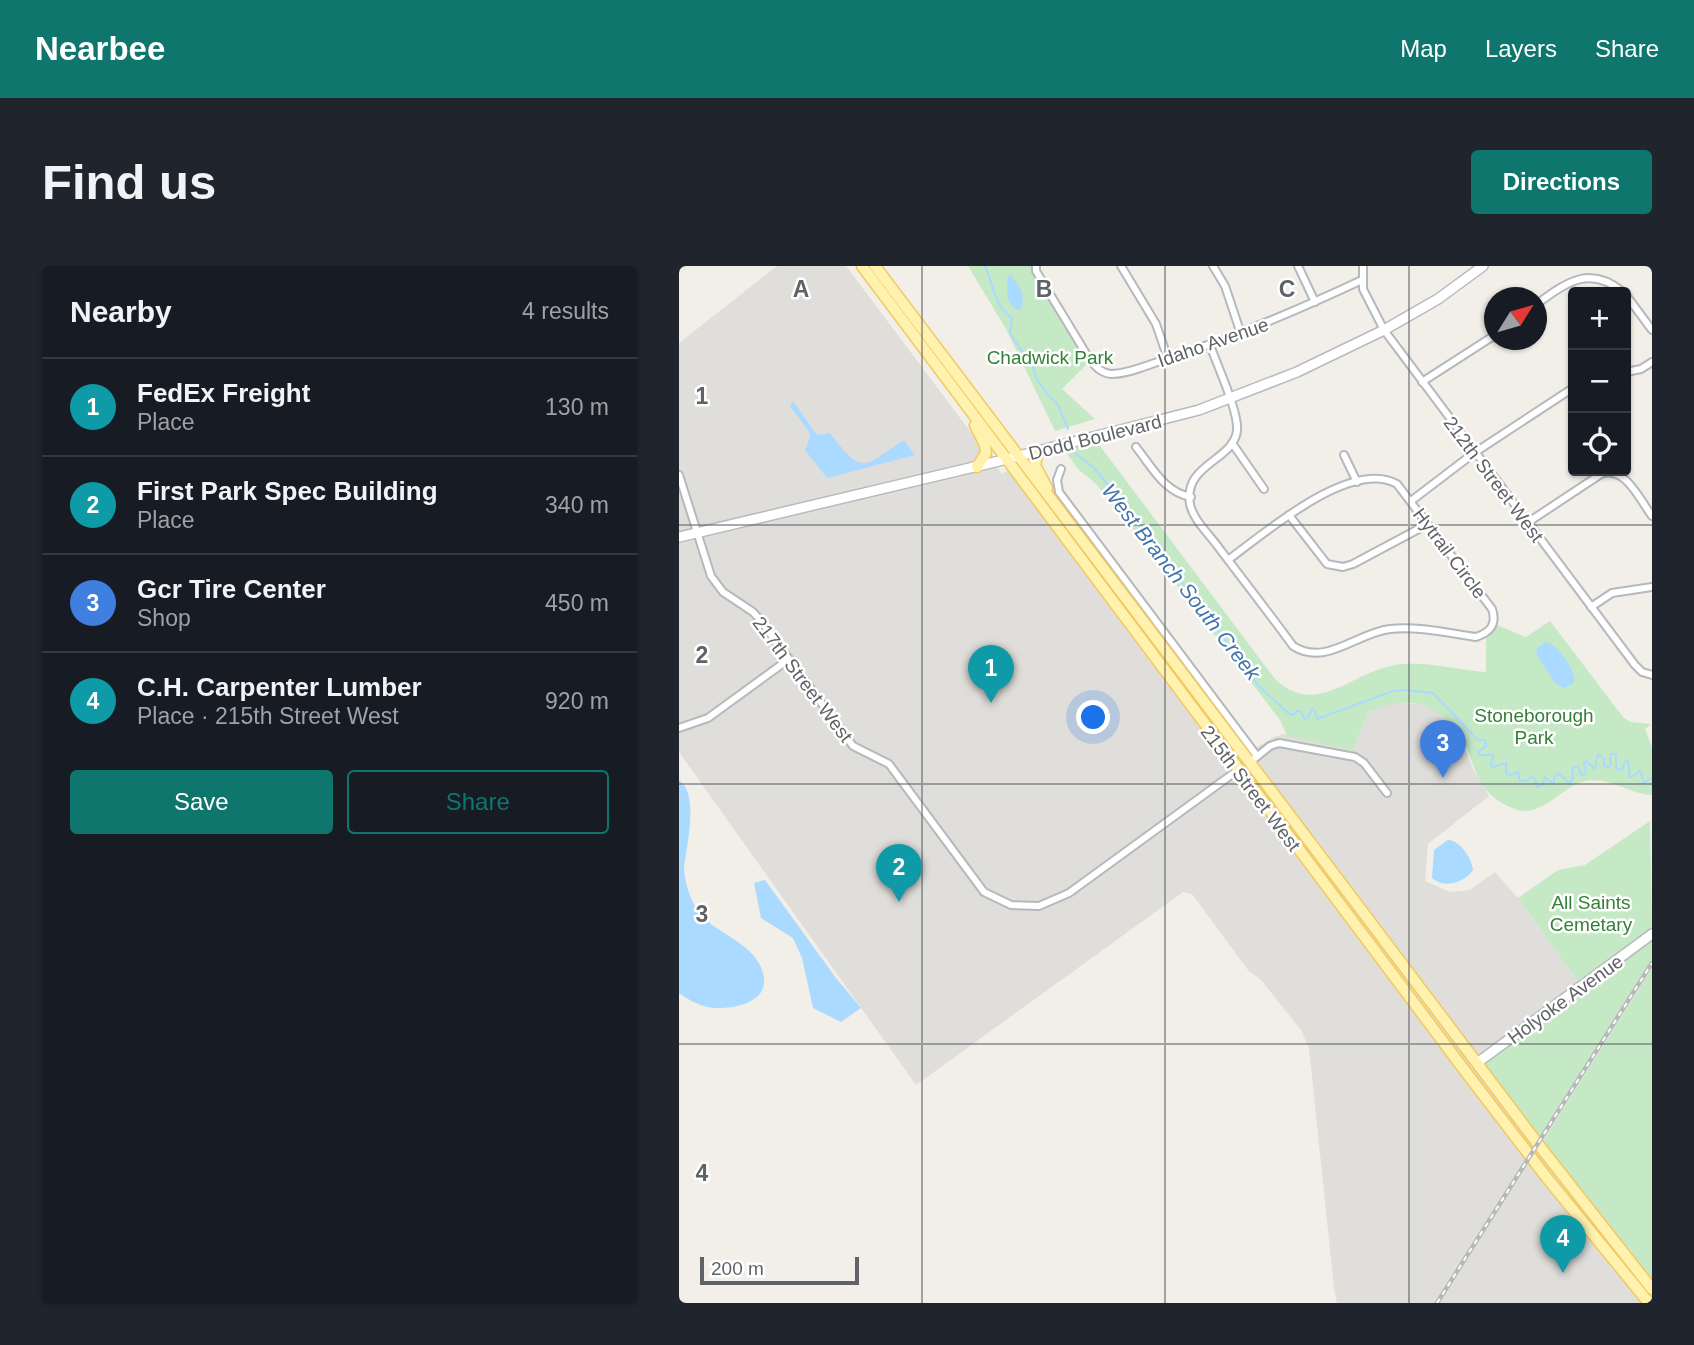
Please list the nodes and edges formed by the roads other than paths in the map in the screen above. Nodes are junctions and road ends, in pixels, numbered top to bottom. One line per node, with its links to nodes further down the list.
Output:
1 (862, 266): 26 (main road, 215th Street West)
2 (876, 266): 33 (main road, 215th Street West)
3 (1036, 266): 21 (street, Idaho Avenue)
4 (1121, 266): 21 (street)
5 (1213, 266): 18 (street)
6 (1298, 266): 14 (street)
7 (1363, 266): 11 (street, 212th Street West)
8 (1483, 266): 16 (main road, Dodd Boulevard)
9 (1590, 270): 13 (street)
10 (1601, 271): 12 (street)
11 (1362, 280): 14 (street, Idaho Avenue); 16 (street, 212th Street West)
12 (1619, 287)
13 (1547, 296)
14 (1315, 302): 18 (street, Idaho Avenue)
15 (1631, 302): 17 (street)
16 (1384, 330): 24 (street, 212th Street West); 27 (main road, Dodd Boulevard)
17 (1652, 330)
18 (1241, 334): 20 (street, Idaho Avenue)
19 (1484, 342): 24 (street)
20 (1210, 345): 21 (street, Idaho Avenue); 27 (street)
21 (1168, 359)
22 (1652, 362): 23 (street)
23 (1631, 371)
24 (1422, 382): 31 (street, 212th Street West)
25 (1568, 391): 31 (street)
26 (960, 397): 34 (main road, 215th Street West); 35 (main road)
27 (1229, 399): 28 (street); 30 (main road, Dodd Boulevard)
28 (1232, 443): 39 (street); 40 (street)
29 (1136, 447): 40 (street)
30 (1038, 452): 33 (main road, Dodd Boulevard); 45 (main road)
31 (1474, 453): 41 (street); 44 (street, 212th Street West)
32 (1344, 455): 38 (street)
33 (1018, 457): 34 (main road, Dodd Boulevard); 45 (main road, 215th Street West)
34 (1007, 460): 35 (main road, Dodd Boulevard); 54 (main road, 215th Street West)
35 (977, 467): 47 (main road, Dodd Boulevard)
36 (1061, 469): 56 (street, 215th Street West)
37 (679, 475): 47 (street, 217th Street West)
38 (1357, 482): 41 (street, Hytrail Circle); 42 (street, Hytrail Circle)
39 (1264, 489)
40 (1191, 497): 49 (street, Hytrail Circle)
41 (1411, 501): 46 (street, Hytrail Circle)
42 (1289, 515): 46 (street); 49 (street, Hytrail Circle)
43 (1652, 516): 44 (street)
44 (1527, 523): 51 (street, 212th Street West)
45 (1069, 524): 56 (main road, 215th Street West)
46 (1428, 524): 49 (street, Hytrail Circle)
47 (698, 532): 48 (main road, Dodd Boulevard); 52 (street, 217th Street West)
48 (679, 537)
49 (1228, 560)
50 (1652, 587): 51 (street)
51 (1591, 607): 53 (street, 212th Street West)
52 (789, 659): 55 (street); 57 (street, 217th Street West)
53 (1652, 675)
54 (1194, 712): 56 (main road); 57 (main road, 215th Street West)
55 (679, 728)
56 (1253, 759): 58 (street); 59 (main road, 215th Street West)
57 (1238, 770): 59 (main road); 61 (main road, 215th Street West)
58 (1387, 793)
59 (1292, 818): 62 (main road, 215th Street West)
60 (1652, 934): 62 (main road, Holyoke Avenue)
61 (1419, 1010): 62 (main road); 63 (main road, 215th Street West)
62 (1477, 1063): 64 (main road, 215th Street West)
63 (1465, 1071): 64 (main road); 66 (main road, 215th Street West)
64 (1516, 1115): 65 (main road, 215th Street West)
65 (1652, 1289)
66 (1649, 1303)

